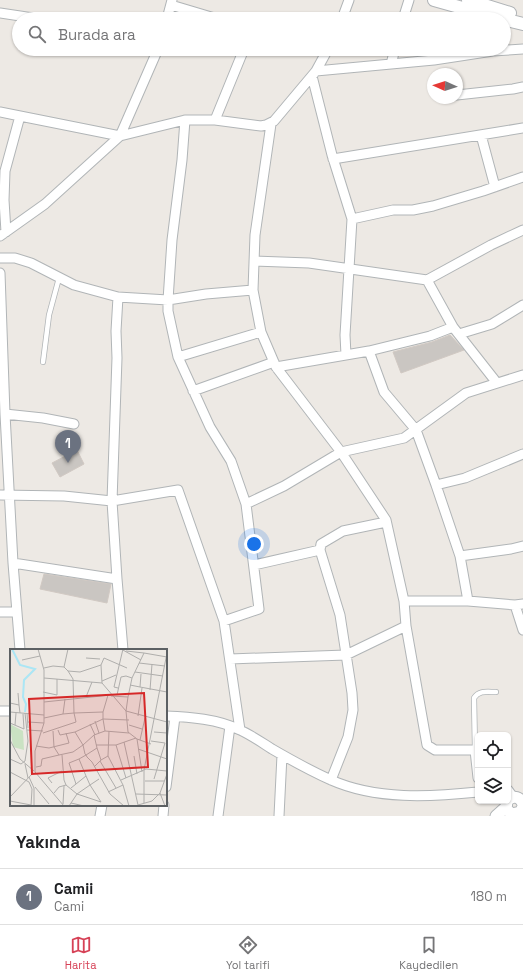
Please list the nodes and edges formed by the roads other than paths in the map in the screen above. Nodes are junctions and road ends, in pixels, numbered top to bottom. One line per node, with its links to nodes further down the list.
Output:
1 (349, 0): 8 (street)
2 (409, 0): 9 (street)
3 (434, 0): 10 (main road)
4 (468, 0): 11 (main road)
5 (172, 2): 6 (street); 7 (street)
6 (169, 12)
7 (199, 12)
8 (345, 12)
9 (405, 12)
10 (477, 12)
11 (507, 12)
12 (0, 13): 14 (street)
13 (511, 13): 15 (main road)
14 (12, 15)
15 (523, 17)
16 (511, 21): 17 (main road)
17 (523, 24)
18 (523, 49): 19 (street)
19 (511, 50)
20 (153, 56): 36 (street)
21 (241, 56): 32 (street)
22 (322, 56): 26 (street)
23 (393, 56): 25 (street)
24 (460, 56): 25 (street)
25 (391, 64): 26 (street)
26 (314, 73): 33 (street); 37 (street)
27 (523, 87): 28 (street)
28 (463, 94)
29 (0, 112): 30 (street)
30 (20, 116): 36 (street); 40 (street)
31 (185, 120): 32 (street); 36 (street); 52 (street)
32 (215, 120): 33 (street)
33 (271, 124): 45 (street)
34 (523, 128): 35 (street)
35 (481, 135): 37 (street); 39 (street)
36 (120, 136): 43 (street)
37 (333, 159): 41 (street)
38 (523, 177): 39 (street)
39 (495, 187): 41 (street)
40 (2, 192): 43 (street)
41 (352, 219): 46 (street)
42 (523, 230): 49 (street)
43 (3, 234)
44 (0, 258): 48 (street)
45 (254, 261): 46 (street); 50 (street)
46 (349, 269): 49 (street); 57 (street)
47 (0, 273): 64 (street)
48 (59, 278): 51 (street); 59 (lane)
49 (427, 280): 54 (street)
50 (253, 290): 52 (street); 55 (street)
51 (118, 297): 52 (street); 72 (street)
52 (168, 300): 58 (street)
53 (523, 305): 54 (street)
54 (456, 330): 56 (street); 62 (street)
55 (261, 332): 58 (street); 60 (street)
56 (369, 351): 57 (street); 66 (street)
57 (346, 355): 60 (street)
58 (178, 357): 63 (street)
59 (43, 362)
60 (275, 364): 63 (street); 67 (street)
61 (523, 375): 62 (street)
62 (497, 383): 66 (street)
63 (193, 391): 73 (street)
64 (3, 410): 65 (street); 71 (street)
65 (74, 424)
66 (416, 430): 67 (street); 69 (street)
67 (341, 452): 73 (street); 74 (street)
68 (523, 454): 69 (street)
69 (436, 485): 77 (street)
70 (0, 495): 71 (street)
71 (10, 495): 72 (street); 78 (street)
72 (112, 501): 80 (street); 86 (street)
73 (246, 504): 79 (street)
74 (386, 522): 76 (street); 81 (street)
75 (523, 546): 77 (street)
76 (320, 550): 79 (street); 91 (street)
77 (460, 556): 82 (street)
78 (13, 563): 80 (street); 85 (street)
79 (254, 565): 86 (street)
80 (117, 579): 90 (street)
81 (404, 600): 82 (street); 87 (street)
82 (468, 601): 83 (street)
83 (519, 605): 88 (street)
84 (0, 612): 85 (street)
85 (16, 612): 89 (street)
86 (224, 621): 92 (street)
87 (406, 626): 91 (street); 97 (street)
88 (523, 630)
89 (20, 649)
90 (123, 649)
91 (346, 655): 92 (street); 100 (street)
92 (230, 659): 96 (street)
93 (496, 692): 97 (lane)
94 (170, 716): 95 (street); 99 (street)
95 (230, 726): 96 (street); 107 (street)
96 (240, 730): 98 (street)
97 (475, 750)
98 (282, 755): 100 (street); 108 (street)
99 (167, 769)
100 (332, 780): 101 (street)
101 (475, 792)
102 (514, 805): 109 (street)
103 (102, 806): 105 (street)
104 (164, 806): 106 (street)
105 (100, 816)
106 (163, 816)
107 (218, 816)
108 (279, 816)
109 (496, 816)

